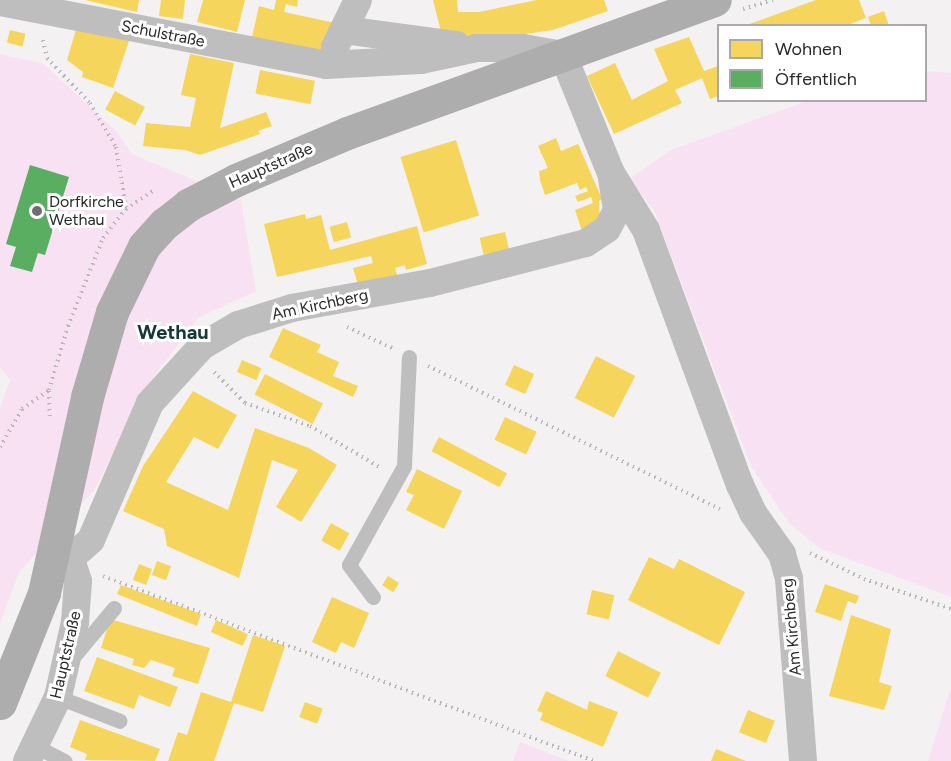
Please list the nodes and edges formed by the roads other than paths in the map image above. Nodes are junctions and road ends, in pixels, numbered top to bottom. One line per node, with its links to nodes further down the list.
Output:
1 (358, 0): 4 (street)
2 (0, 2): 7 (street, Schulstraße)
3 (700, 2): 6 (main road, Hauptstraße)
4 (344, 30): 5 (street); 7 (street)
5 (477, 48): 6 (street, Schulstraße); 7 (street, Schulstraße)
6 (563, 55): 8 (street, Am Kirchberg); 10 (main road, Hauptstraße)
7 (326, 65)
8 (611, 173): 10 (street, Am Kirchberg); 19 (street, Am Kirchberg)
9 (409, 357): 11 (lane)
10 (55, 553): 13 (street, Hauptstraße); 15 (main road, Hauptstraße)
11 (374, 597)
12 (114, 608): 13 (lane)
13 (67, 664): 14 (street, Hauptstraße)
14 (58, 697): 16 (lane); 17 (street, Hauptstraße)
15 (0, 703)
16 (120, 721)
17 (32, 754): 18 (lane)
18 (65, 761)
19 (803, 761)

